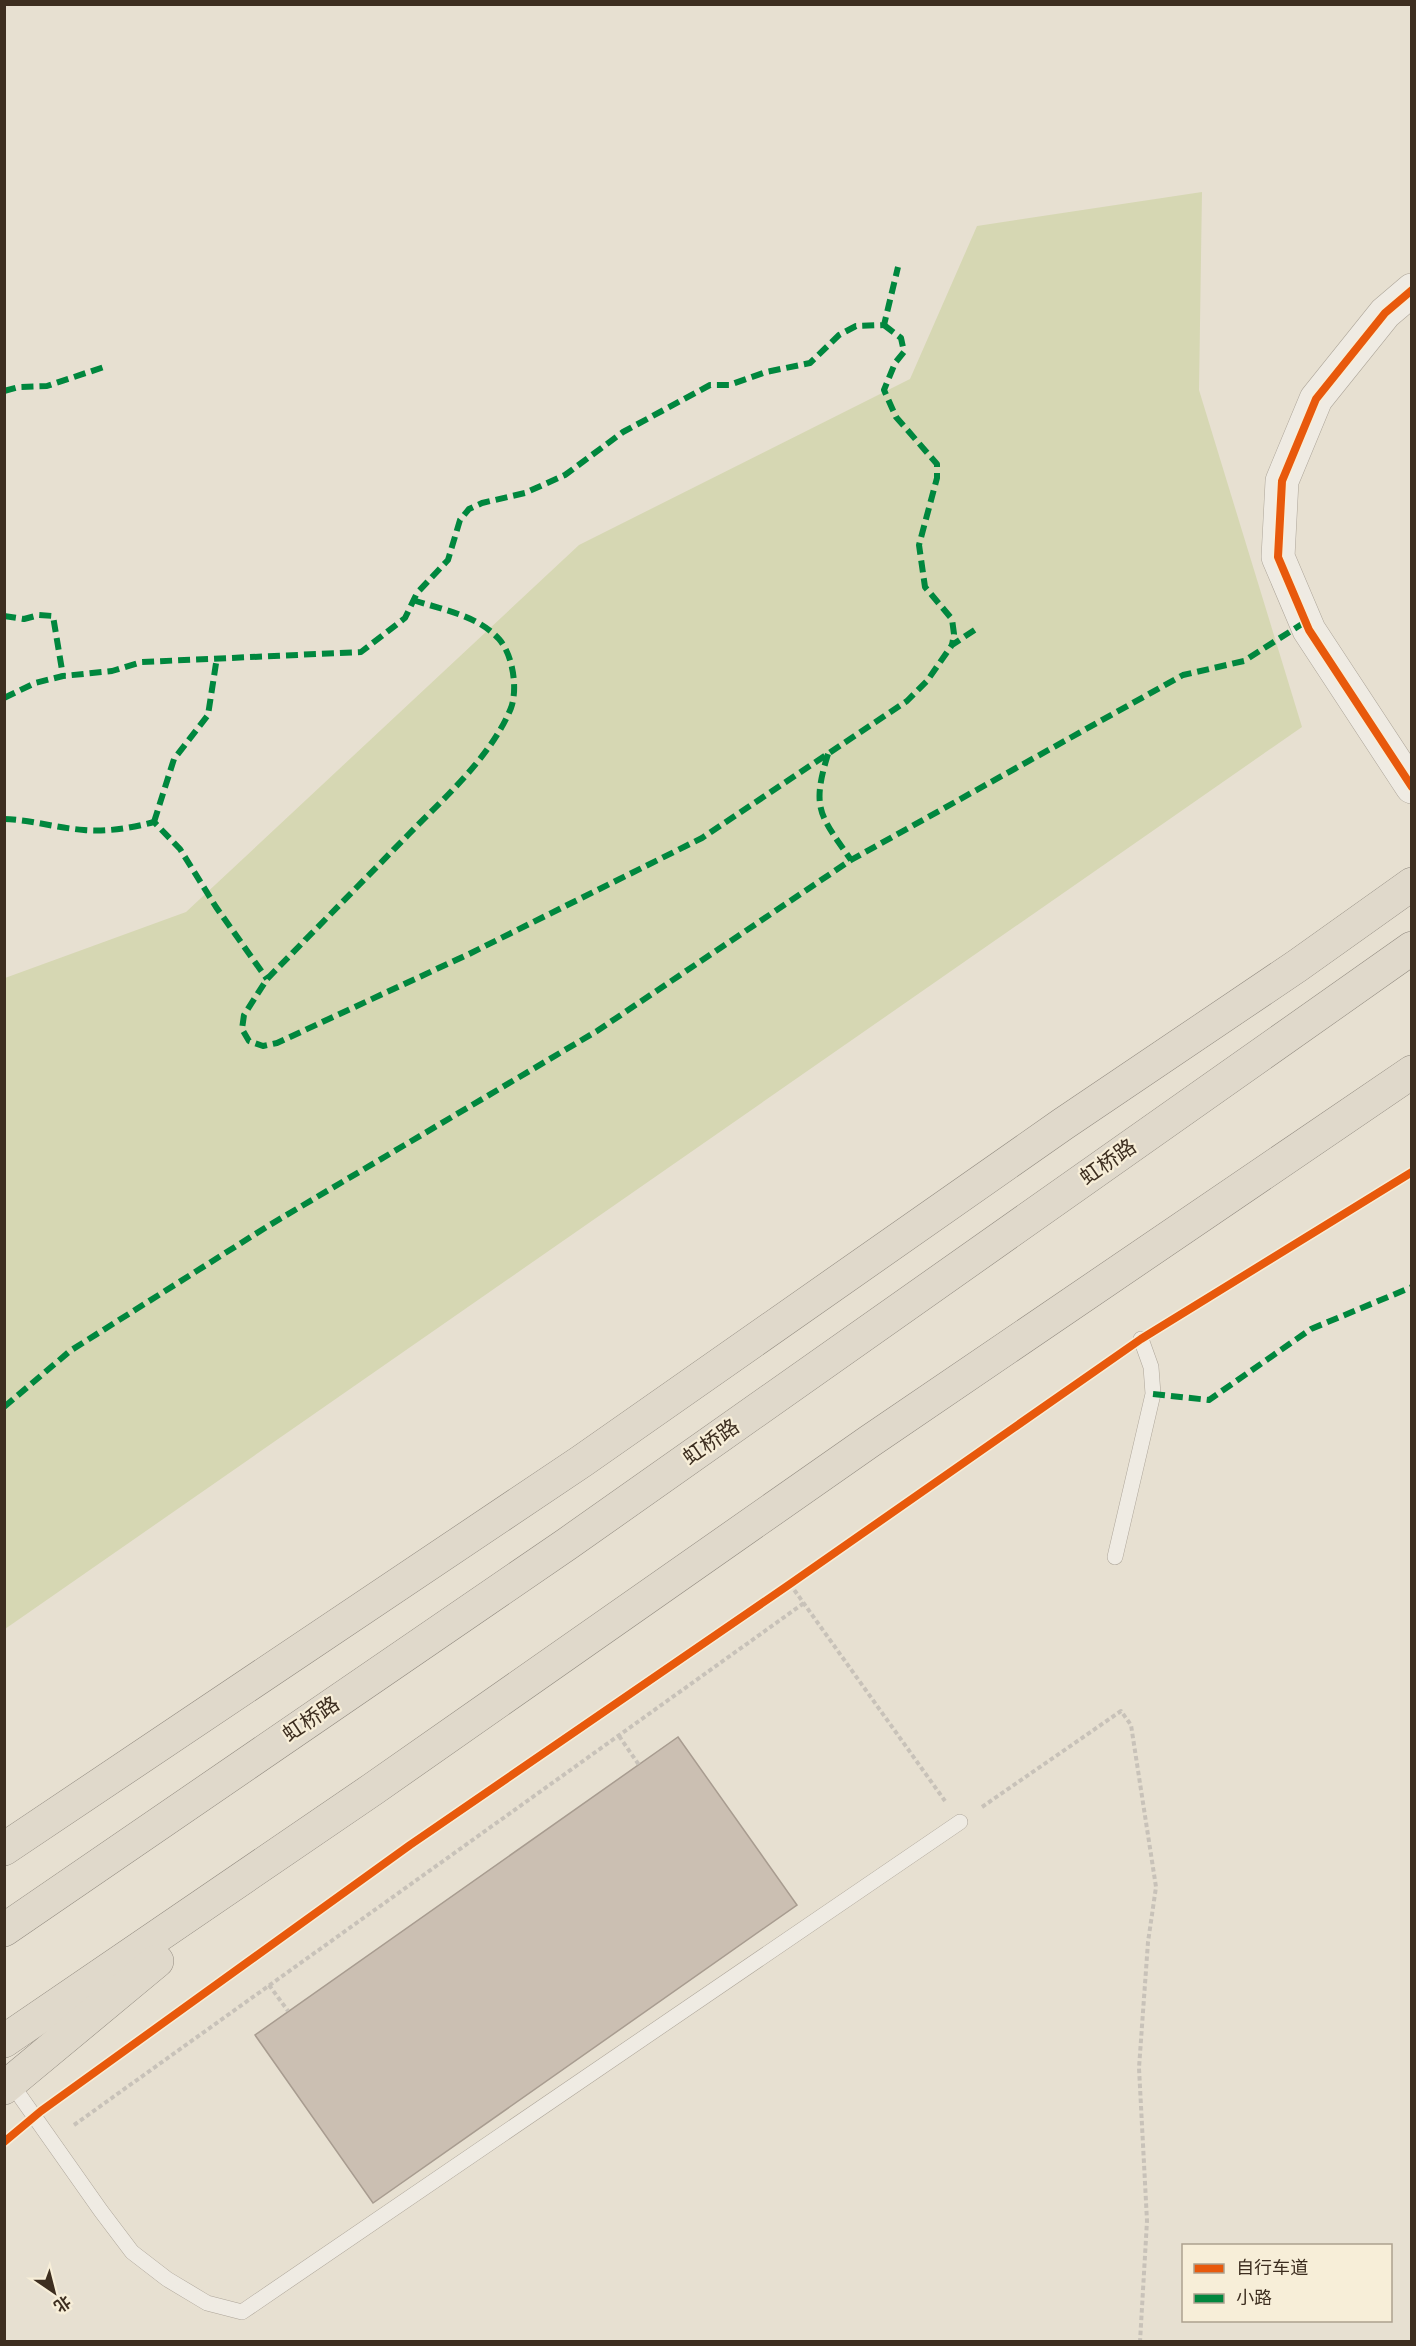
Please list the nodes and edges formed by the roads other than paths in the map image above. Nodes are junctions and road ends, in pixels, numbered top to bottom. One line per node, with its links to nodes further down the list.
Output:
1 (1412, 290): 2 (street)
2 (1412, 787)
3 (1412, 884): 10 (highway)
4 (1412, 948): 11 (highway, 虹桥路)
5 (1412, 1072): 8 (highway)
6 (1141, 1339): 7 (lane)
7 (1115, 1557)
8 (373, 1789): 12 (highway); 13 (highway)
9 (960, 1822): 13 (lane)
10 (4, 1849)
11 (4, 1930)
12 (4, 2042)
13 (7, 2082)

